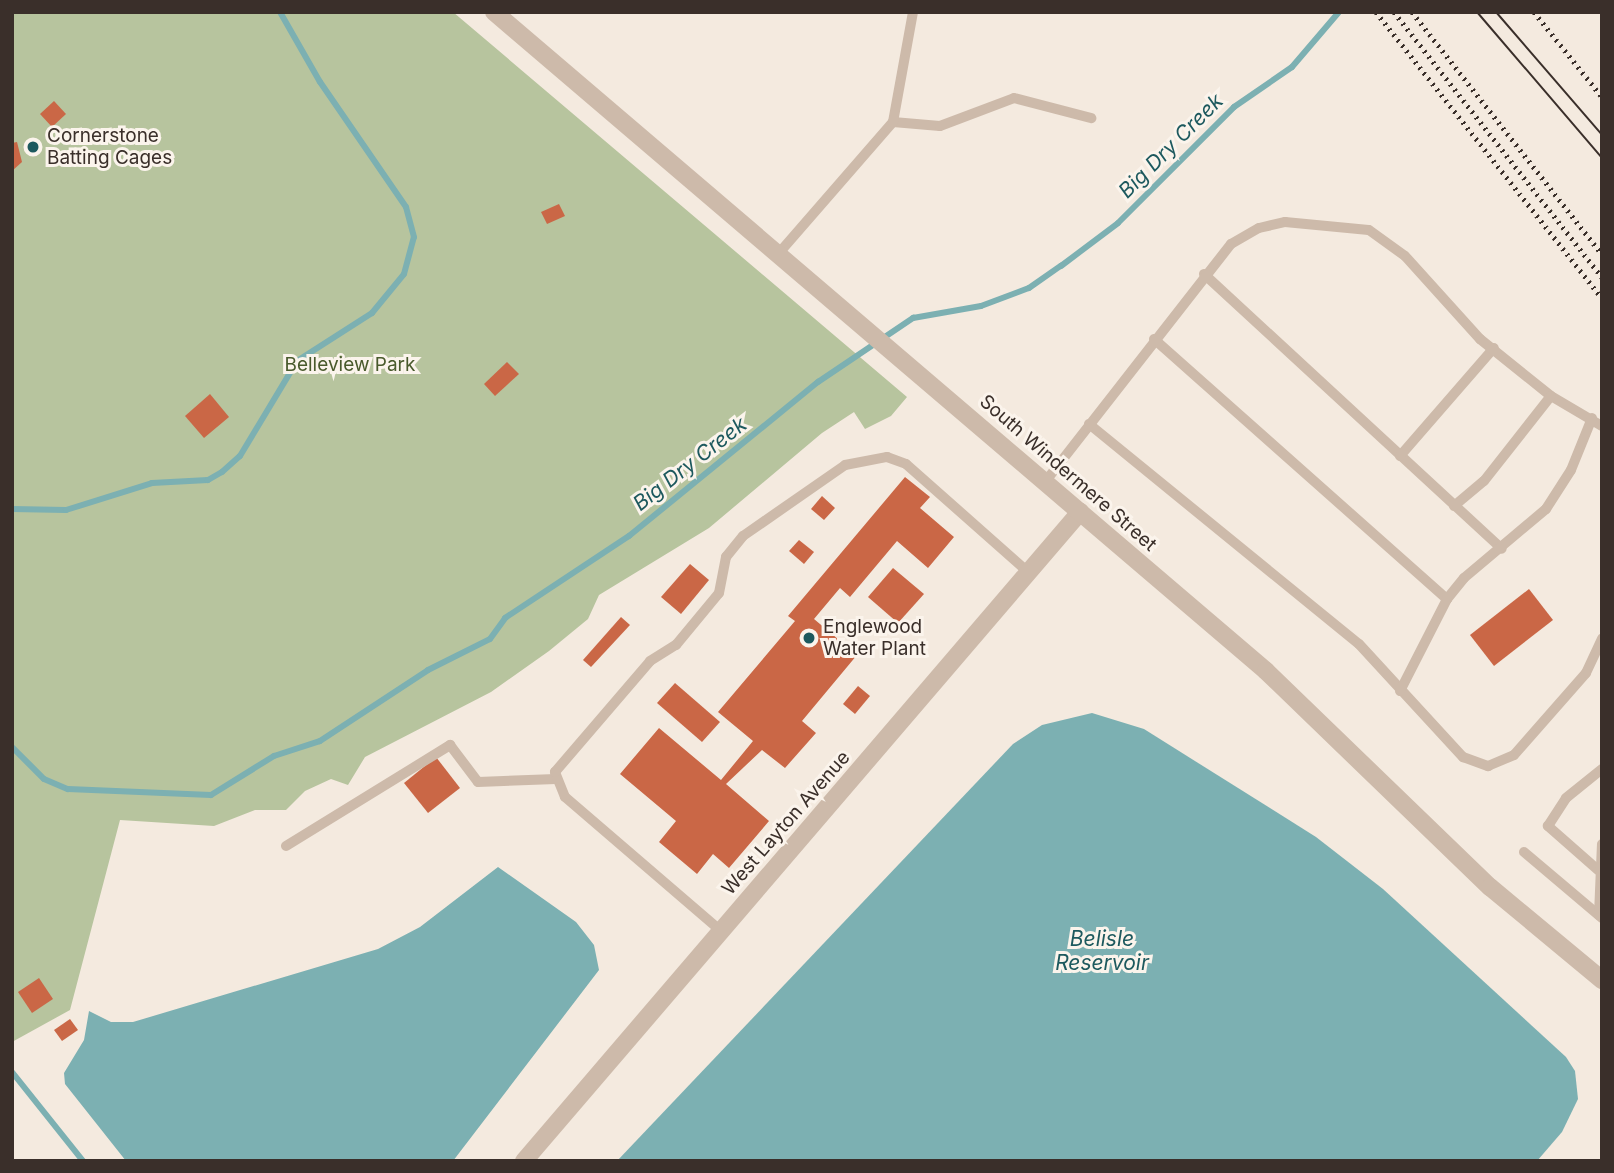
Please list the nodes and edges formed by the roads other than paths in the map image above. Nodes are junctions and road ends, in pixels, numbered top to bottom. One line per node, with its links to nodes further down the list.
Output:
1 (494, 12): 5 (street, South Windermere Street)
2 (913, 12): 4 (lane)
3 (1091, 118): 4 (lane)
4 (893, 122): 5 (lane)
5 (779, 253): 14 (street, South Windermere Street)
6 (1204, 275): 7 (lane); 8 (lane); 13 (lane)
7 (1154, 339): 11 (lane); 19 (lane)
8 (1494, 348): 9 (lane); 13 (lane)
9 (1551, 396): 10 (lane); 15 (lane)
10 (1592, 418): 12 (lane); 17 (lane)
11 (1089, 424): 14 (lane); 21 (lane)
12 (1602, 426)
13 (1400, 456): 15 (lane)
14 (1045, 482): 16 (street, South Windermere Street)
15 (1454, 506): 17 (lane)
16 (1080, 512): 18 (street, West Layton Avenue); 30 (street, South Windermere Street)
17 (1502, 550): 19 (lane)
18 (1028, 573): 23 (lane); 29 (street, West Layton Avenue)
19 (1447, 599): 21 (lane)
20 (1602, 638): 21 (lane)
21 (1400, 691)
22 (1602, 769): 27 (lane)
23 (556, 779): 25 (lane); 29 (lane)
24 (1602, 844): 27 (lane)
25 (286, 846)
26 (1524, 852): 28 (lane)
27 (1598, 870): 28 (lane)
28 (1600, 917)
29 (721, 931): 31 (street, West Layton Avenue)
30 (1602, 980)
31 (524, 1161)

